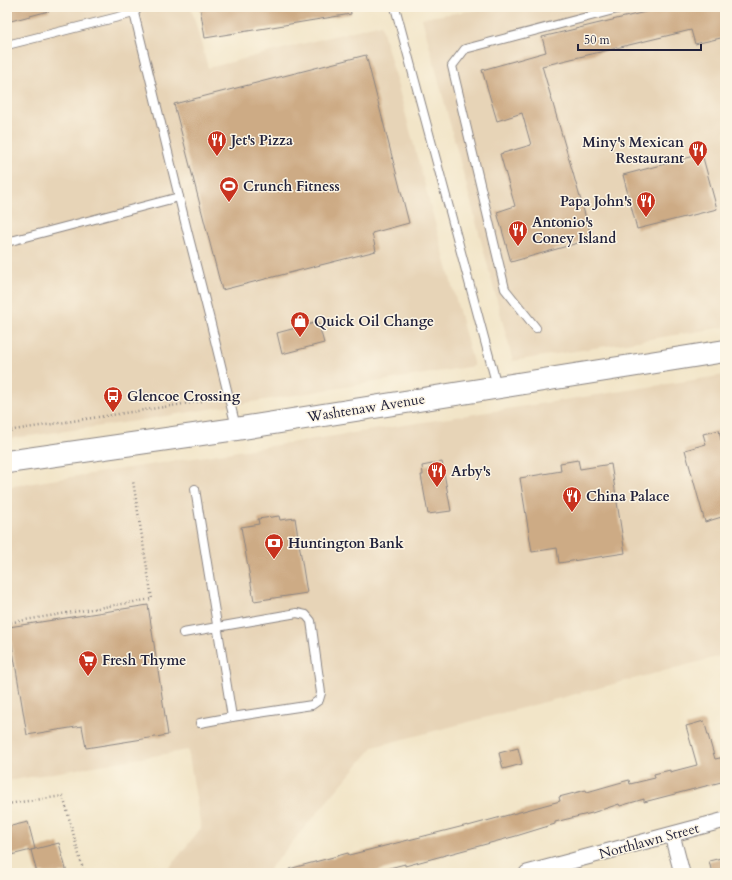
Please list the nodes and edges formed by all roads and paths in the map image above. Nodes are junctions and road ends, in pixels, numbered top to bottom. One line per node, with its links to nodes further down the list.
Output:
1 (395, 7): 9 (lane)
2 (625, 7): 7 (lane)
3 (136, 10): 4 (lane); 5 (lane)
4 (7, 45)
5 (179, 197): 6 (lane); 11 (lane)
6 (7, 242)
7 (536, 328)
8 (725, 351): 9 (main road, Washtenaw Avenue)
9 (497, 387): 11 (main road, Washtenaw Avenue)
10 (203, 401): 12 (path)
11 (236, 429): 13 (main road, Washtenaw Avenue)
12 (7, 432)
13 (7, 462)
14 (133, 481): 16 (path)
15 (195, 489): 17 (lane)
16 (7, 622)
17 (217, 627): 18 (lane); 19 (lane); 19 (lane)
18 (183, 633)
19 (232, 717): 20 (lane)
20 (200, 723)
21 (7, 804): 24 (path)
22 (725, 820): 23 (street, Northlawn Street)
23 (672, 835): 25 (street, Northlawn Street); 26 (street)
24 (84, 873)
25 (527, 873)
26 (682, 873)

